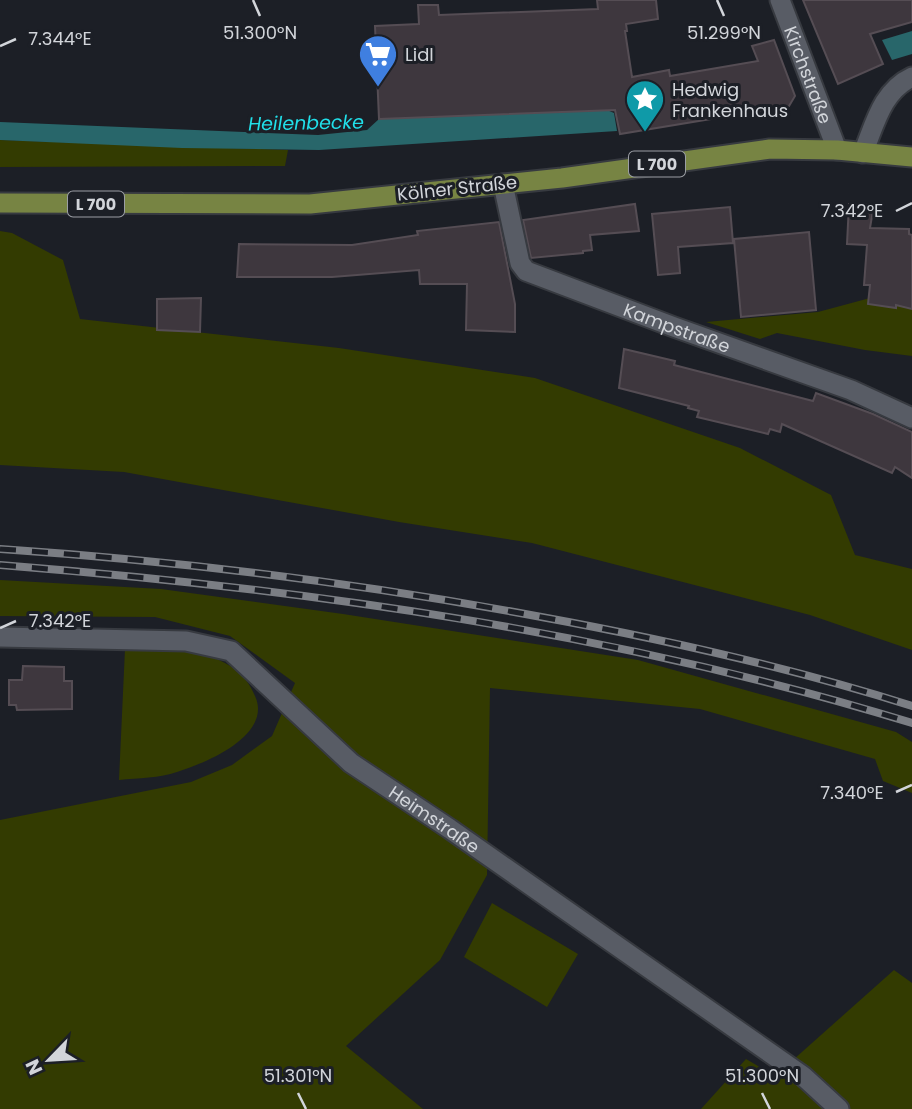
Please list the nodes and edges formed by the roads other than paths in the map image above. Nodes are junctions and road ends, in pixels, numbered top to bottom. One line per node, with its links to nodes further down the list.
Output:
1 (780, 0): 3 (street, Kirchstraße)
2 (912, 77): 4 (street)
3 (837, 150): 4 (main road, Kölner Straße / L 700); 6 (main road, Kölner Straße / L 700)
4 (863, 153): 5 (main road, Kölner Straße)
5 (912, 158)
6 (503, 184): 7 (main road, Kölner Straße / L 700); 8 (street, Kampstraße)
7 (0, 203)
8 (912, 418)
9 (0, 637): 10 (street, Heimstraße)
10 (839, 1109)

